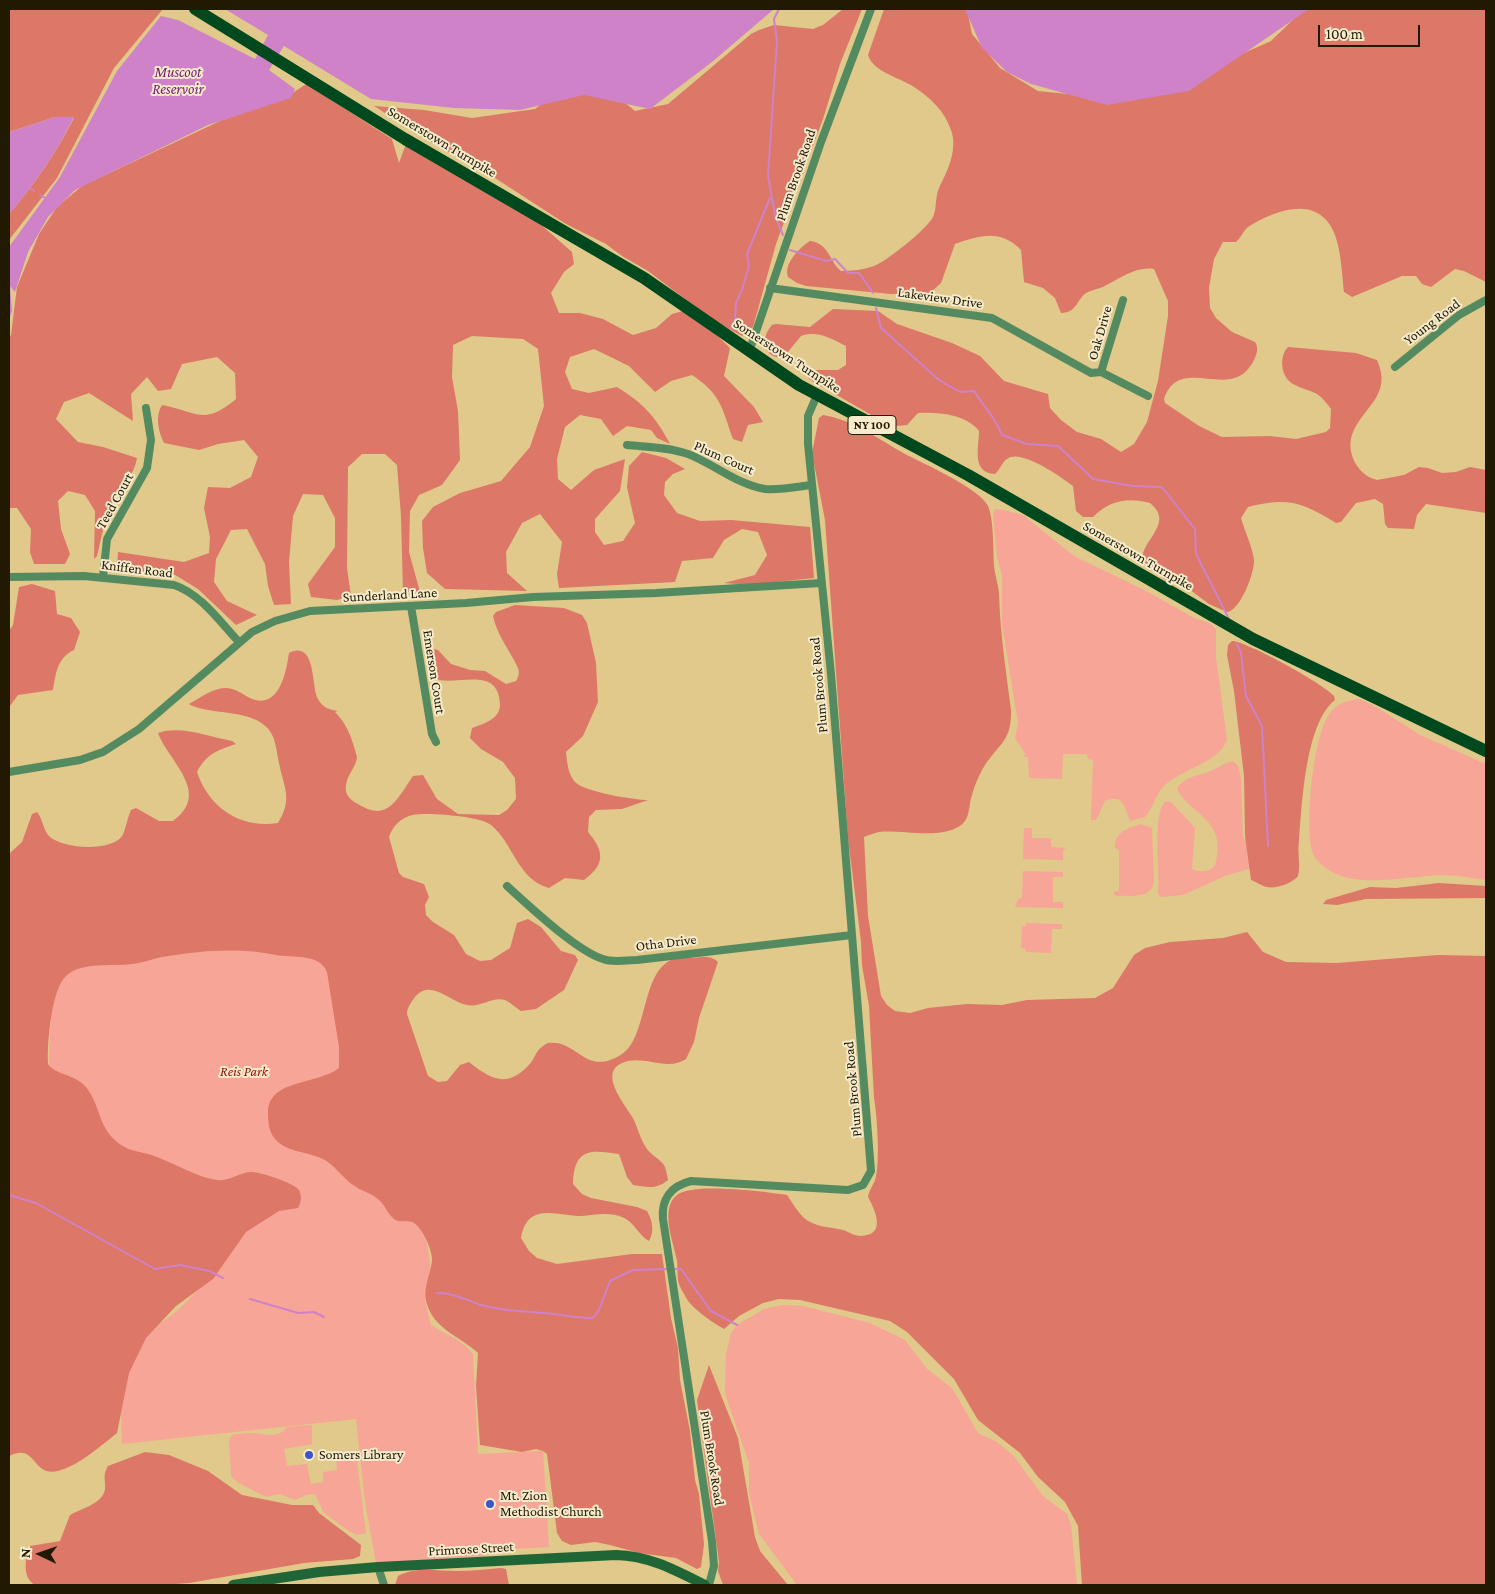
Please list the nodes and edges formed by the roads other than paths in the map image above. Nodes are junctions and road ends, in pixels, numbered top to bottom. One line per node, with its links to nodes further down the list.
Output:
1 (196, 9): 6 (main road, Somerstown Turnpike / NY 100)
2 (871, 9): 3 (street, Plum Brook Road)
3 (770, 288): 6 (street, Plum Brook Road); 8 (street, Lakeview Drive)
4 (1123, 300): 8 (street, Oak Drive)
5 (1486, 300): 7 (street, Young Road)
6 (749, 352): 9 (main road, Somerstown Turnpike / NY 100)
7 (1394, 367)
8 (1101, 372): 10 (street, Lakeview Drive)
9 (817, 395): 13 (street, Plum Brook Road); 20 (main road, Somerstown Turnpike / NY 100)
10 (1148, 396)
11 (146, 408): 15 (street, Teed Court)
12 (627, 445): 13 (street, Plum Court)
13 (811, 485): 16 (street, Plum Brook Road)
14 (9, 577): 15 (street, Kniffen Road)
15 (103, 577): 18 (street, Kniffen Road)
16 (822, 583): 17 (street, Sunderland Lane); 23 (street, Plum Brook Road)
17 (411, 606): 18 (street, Sunderland Lane); 19 (street, Emerson Court)
18 (239, 642): 21 (street, Sunderland Lane)
19 (436, 742)
20 (1486, 751)
21 (9, 772)
22 (507, 886): 23 (street, Otha Drive)
23 (852, 934): 28 (street, Plum Brook Road)
24 (378, 1567): 25 (main road, Primrose Street); 26 (street); 27 (main road, Primrose Street)
25 (233, 1585)
26 (384, 1585)
27 (705, 1585)
28 (709, 1585)

